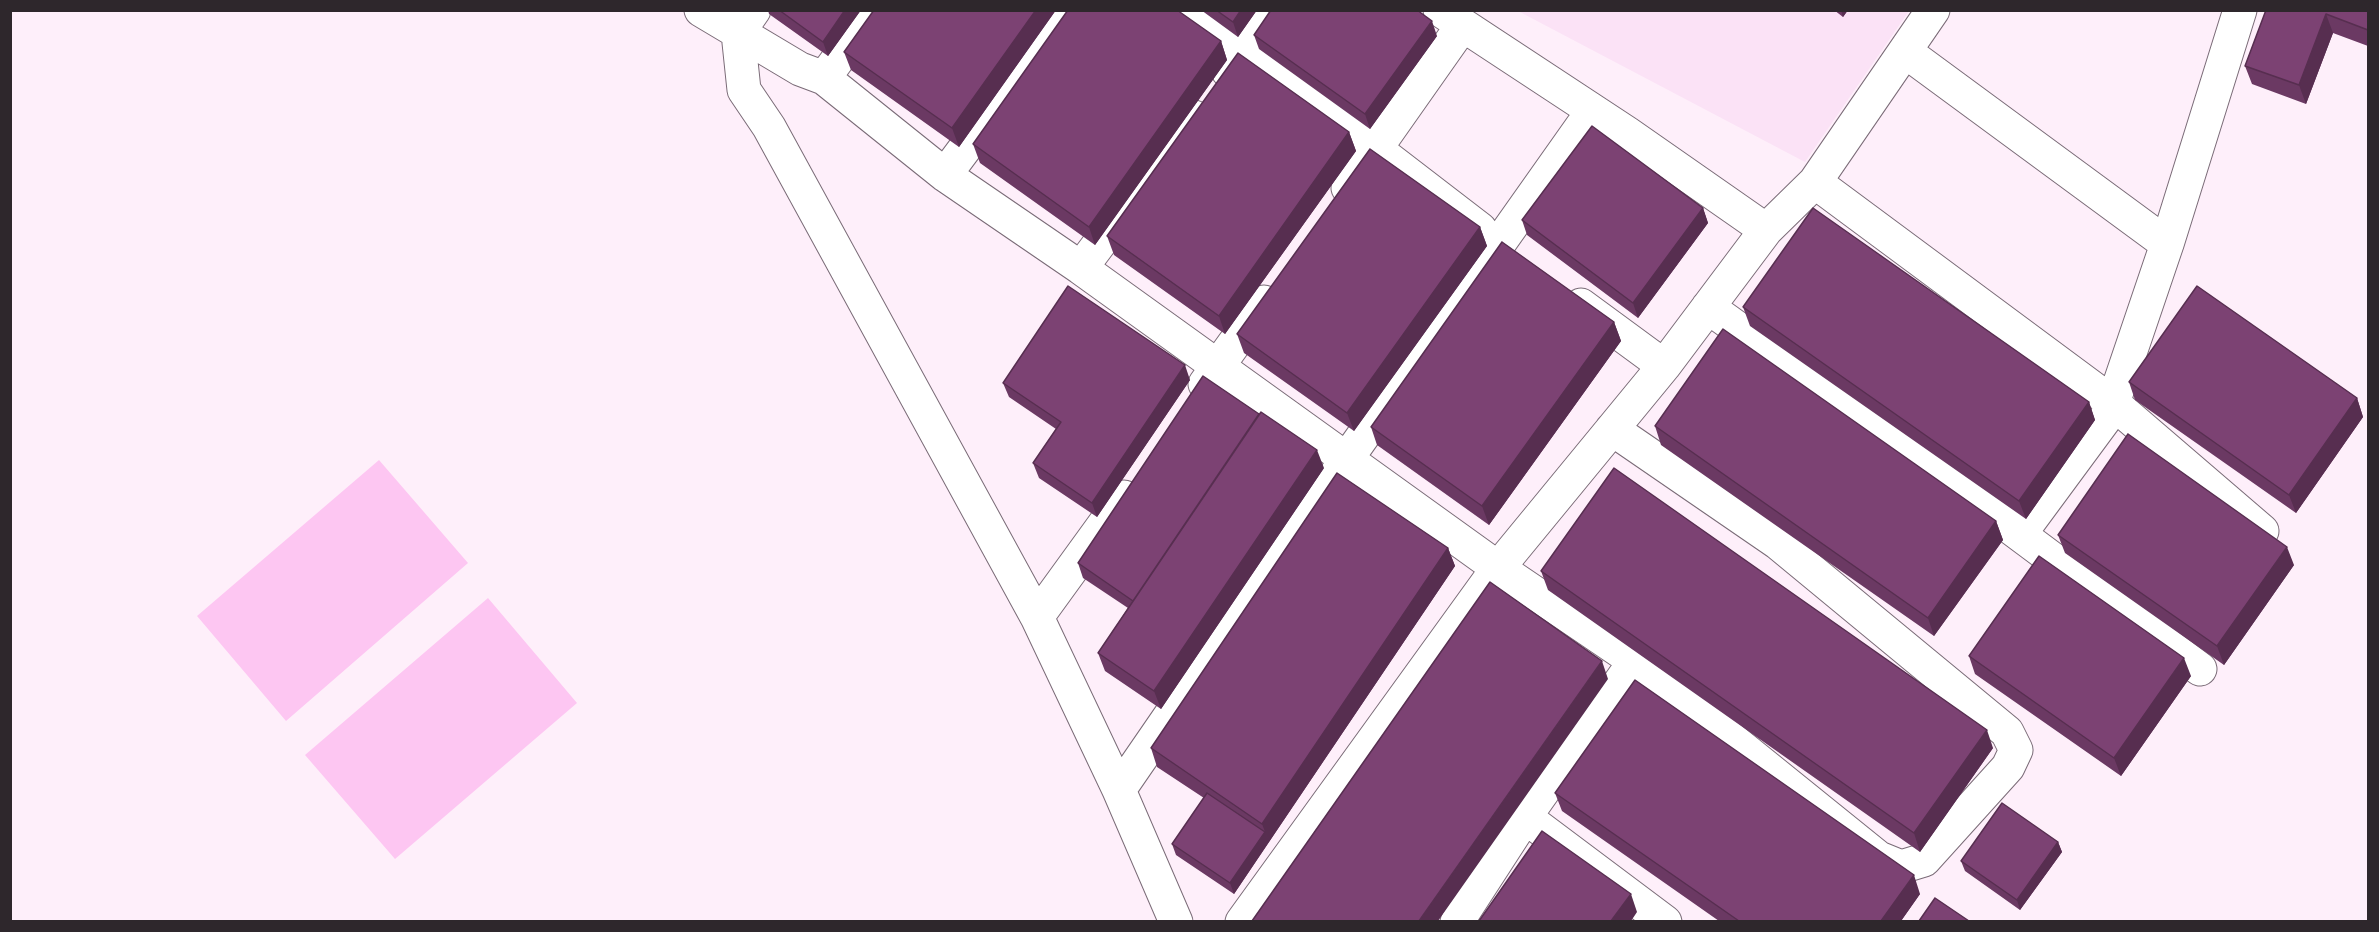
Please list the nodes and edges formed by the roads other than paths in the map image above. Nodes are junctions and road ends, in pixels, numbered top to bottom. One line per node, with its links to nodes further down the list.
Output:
1 (701, 10): 9 (street)
2 (874, 10): 12 (street)
3 (1068, 10): 15 (street)
4 (1175, 10): 11 (street)
5 (1269, 10): 11 (street)
6 (1933, 10): 10 (street)
7 (2240, 10): 20 (street)
8 (1451, 18): 13 (street); 14 (street)
9 (746, 22): 12 (street); 36 (street)
10 (1906, 52): 16 (street); 20 (street)
11 (1242, 53): 14 (street); 22 (street)
12 (824, 78): 15 (street)
13 (1592, 112): 18 (street); 19 (street)
14 (1376, 149): 17 (street); 19 (street)
15 (945, 175): 22 (street)
16 (1815, 182): 18 (street); 28 (street)
17 (1328, 215)
18 (1767, 230): 25 (street)
19 (1499, 244): 21 (street); 31 (street)
20 (2168, 244): 28 (street)
21 (1526, 264)
22 (1081, 268): 26 (street)
23 (1280, 281): 26 (street)
24 (1554, 284): 27 (street)
25 (1708, 307): 27 (street); 34 (street)
26 (1218, 366): 29 (street); 31 (street)
27 (1664, 366): 30 (street)
28 (2114, 403): 33 (street); 34 (street)
29 (1190, 405)
30 (1612, 429): 35 (street); 37 (street)
31 (1346, 460): 35 (street); 39 (street)
32 (1141, 472): 36 (street)
33 (2262, 531)
34 (2020, 534): 38 (street)
35 (1498, 568): 37 (street); 43 (street)
36 (1037, 617): 39 (street)
37 (1635, 661): 40 (street)
38 (2200, 669)
39 (1119, 790): 42 (street)
40 (1525, 817): 41 (street); 44 (street)
41 (1657, 919)
42 (1176, 921)
43 (1242, 921)
44 (1456, 921)

